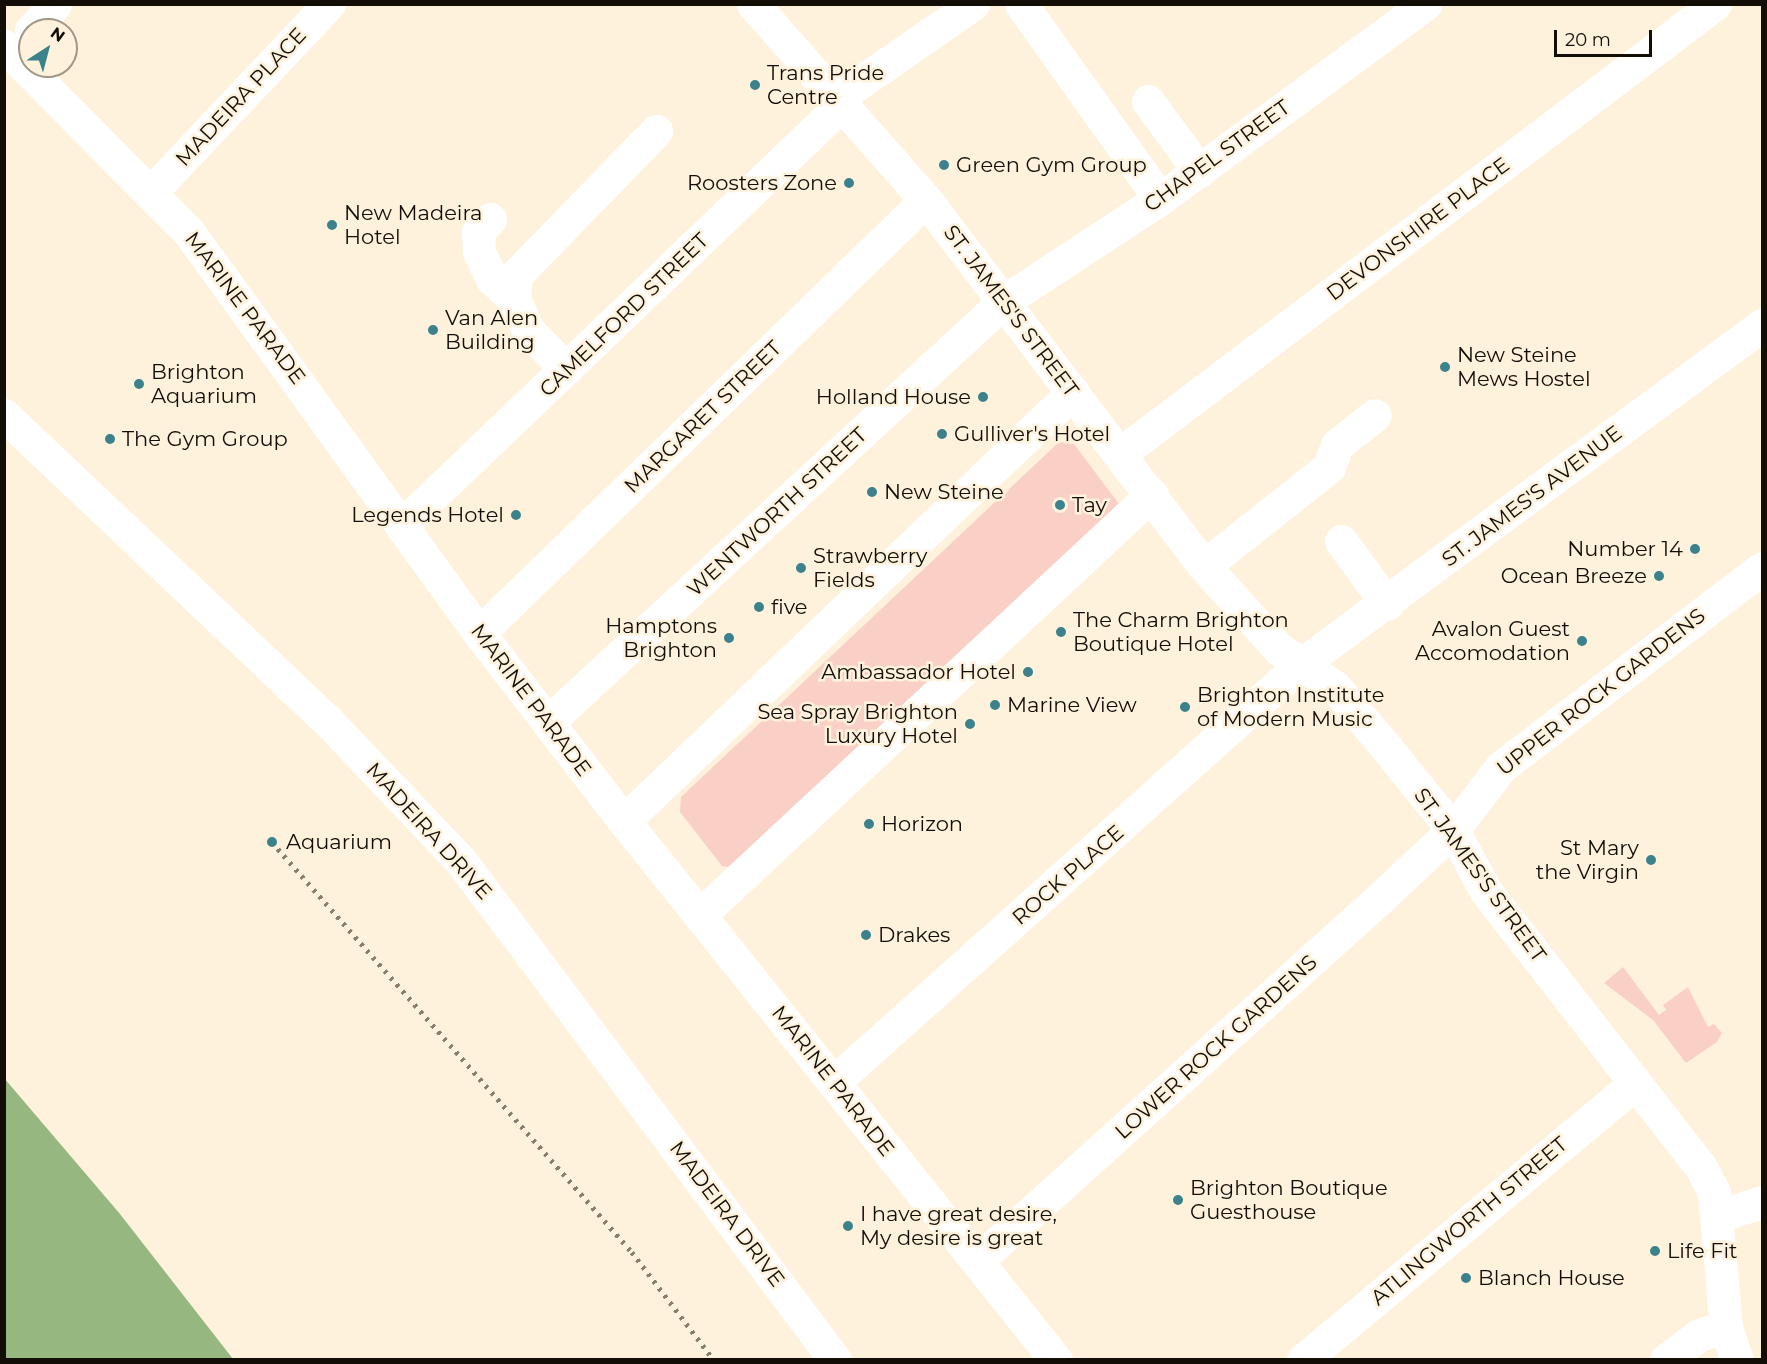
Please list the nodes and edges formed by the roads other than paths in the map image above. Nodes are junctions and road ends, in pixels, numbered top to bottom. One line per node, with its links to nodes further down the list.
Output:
1 (55, 4): 8 (street)
2 (329, 4): 14 (street, MADEIRA PLACE)
3 (973, 4): 11 (street, CAMELFORD STREET)
4 (1021, 4): 15 (street)
5 (1425, 4): 13 (street, CHAPEL STREET)
6 (1715, 4): 25 (street, DEVONSHIRE PLACE)
7 (754, 5): 11 (street, ST. JAMES'S STREET)
8 (41, 18)
9 (53, 78): 14 (street, MARINE PARADE)
10 (1148, 101): 13 (street)
11 (841, 102): 16 (street, ST. JAMES'S STREET); 21 (street, CAMELFORD STREET)
12 (656, 131): 18 (street)
13 (1199, 171): 15 (street, CHAPEL STREET)
14 (153, 190): 27 (street, MARINE PARADE)
15 (1160, 199): 19 (street, CHAPEL STREET)
16 (926, 200): 19 (street, ST. JAMES'S STREET); 32 (street, MARGARET STREET)
17 (490, 219): 18 (street)
18 (514, 299): 21 (street)
19 (1004, 301): 22 (street, ST. JAMES'S STREET); 34 (street, WENTWORTH STREET)
20 (1762, 325): 31 (street, ST. JAMES'S AVENUE)
21 (566, 369): 27 (street, CAMELFORD STREET)
22 (1073, 392): 25 (street, ST. JAMES'S STREET); 35 (street)
23 (4, 415): 44 (street, MADEIRA DRIVE)
24 (1375, 415): 29 (street)
25 (1121, 453): 26 (street, ST. JAMES'S STREET)
26 (1152, 494): 29 (street, ST. JAMES'S STREET); 37 (street)
27 (403, 524): 32 (street, MARINE PARADE)
28 (1341, 541): 31 (street)
29 (1204, 566): 33 (street, ST. JAMES'S STREET)
30 (1762, 568): 36 (street, UPPER ROCK GARDENS)
31 (1387, 604): 33 (street, ST. JAMES'S AVENUE)
32 (479, 633): 34 (street, MARINE PARADE)
33 (1300, 665): 36 (street, ST. JAMES'S STREET); 38 (street, ROCK PLACE)
34 (548, 722): 35 (street, MARINE PARADE)
35 (624, 821): 37 (street, MARINE PARADE)
36 (1453, 830): 39 (street, ST. JAMES'S STREET); 42 (street, LOWER ROCK GARDENS)
37 (701, 914): 38 (street, MARINE PARADE)
38 (834, 1082): 42 (street, MARINE PARADE)
39 (1635, 1083): 41 (street, ST. JAMES'S STREET); 46 (street, ATLINGWORTH STREET)
40 (1762, 1202): 41 (street)
41 (1718, 1216): 43 (street, ST. JAMES'S STREET)
42 (977, 1262): 45 (street, MARINE PARADE)
43 (1726, 1327): 47 (street); 48 (street, ST. JAMES'S STREET)
44 (835, 1359)
45 (1056, 1359)
46 (1303, 1359)
47 (1666, 1359)
48 (1737, 1359)

